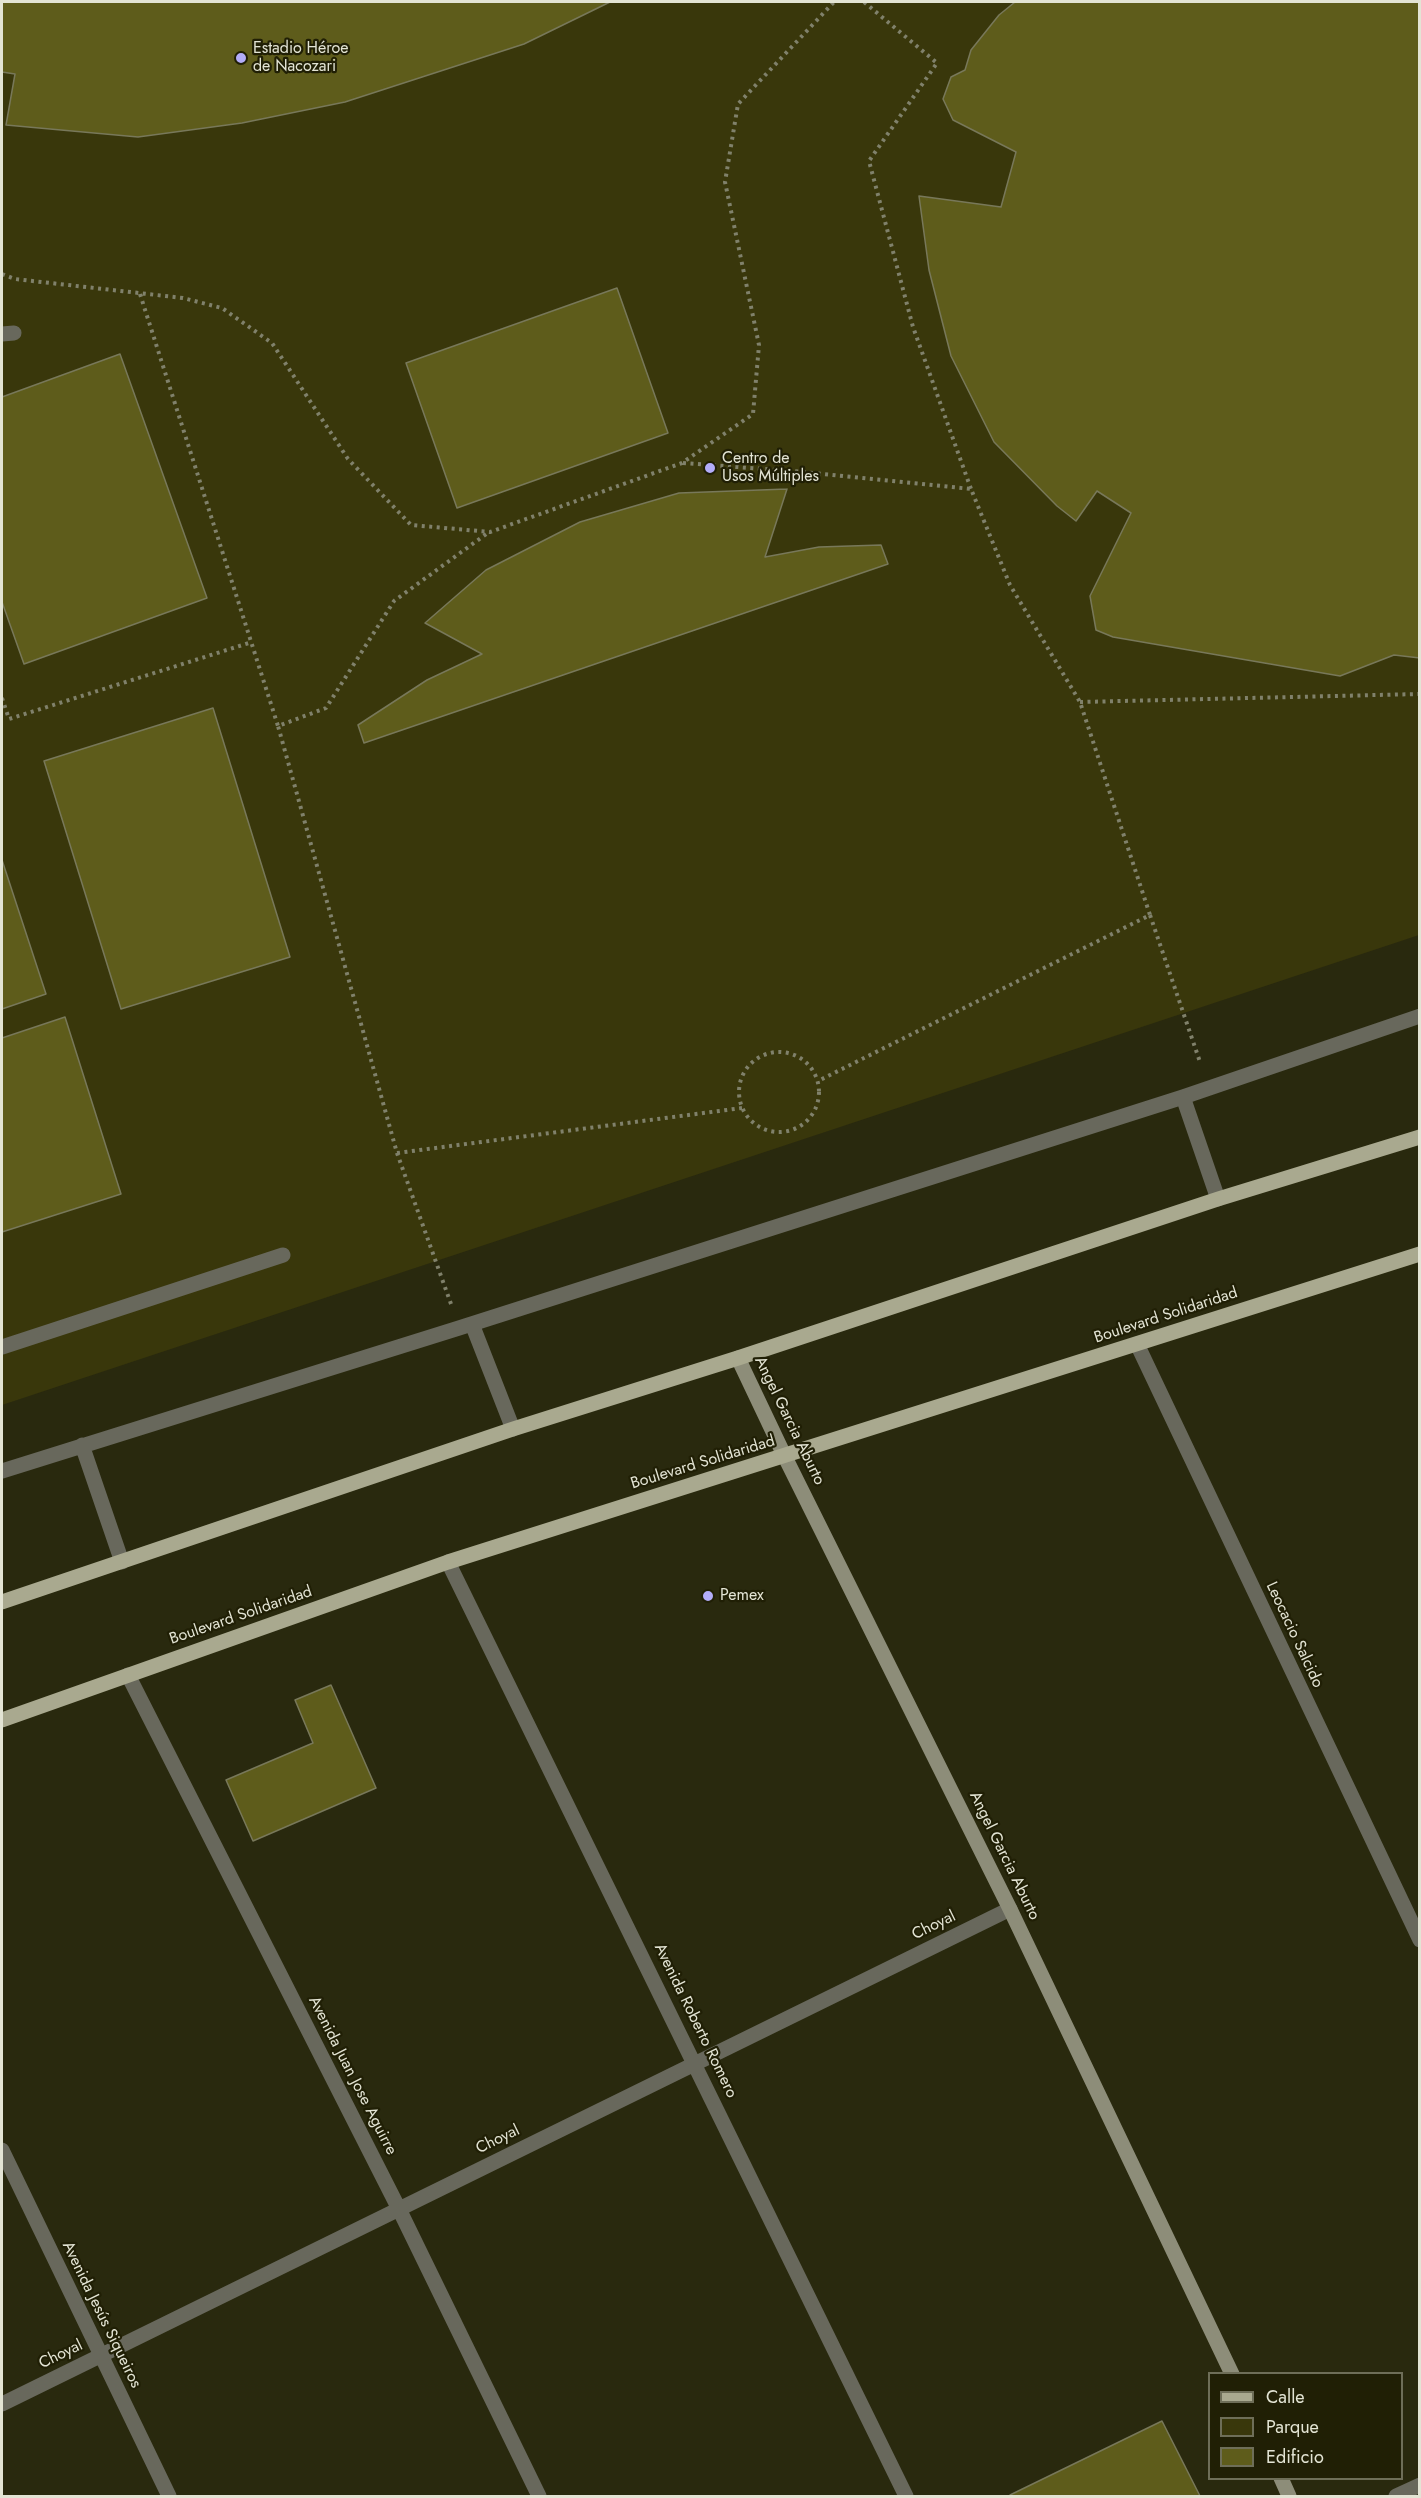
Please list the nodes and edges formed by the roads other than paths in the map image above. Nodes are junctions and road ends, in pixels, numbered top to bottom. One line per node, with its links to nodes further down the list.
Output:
1 (1419, 1016): 2 (street)
2 (1183, 1097): 4 (street); 7 (street)
3 (1419, 1137): 4 (main road)
4 (1218, 1199): 10 (main road)
5 (1419, 1254): 8 (main road, Boulevard Solidaridad)
6 (283, 1255): 9 (street)
7 (465, 1326): 11 (street); 12 (street)
8 (1137, 1344): 13 (main road, Boulevard Solidaridad); 21 (street, Leocacio Salcido)
9 (2, 1347)
10 (738, 1358): 11 (main road); 13 (street, Angel Garcia Aburto)
11 (513, 1429): 15 (main road)
12 (82, 1445): 14 (street); 15 (street)
13 (785, 1456): 16 (main road, Boulevard Solidaridad); 20 (street, Angel Garcia Aburto)
14 (2, 1471)
15 (122, 1562): 17 (main road)
16 (448, 1562): 18 (main road, Boulevard Solidaridad); 22 (street, Avenida Roberto Romero)
17 (2, 1602)
18 (128, 1675): 19 (main road, Boulevard Solidaridad); 24 (street, Avenida Juan Jose Aguirre)
19 (2, 1720)
20 (1010, 1909): 22 (street, Choyal); 26 (street, Angel Garcia Aburto)
21 (1419, 1941)
22 (695, 2062): 24 (street, Choyal); 32 (street, Avenida Roberto Romero)
23 (2, 2150): 25 (street, Avenida Jesús Siqueiros)
24 (399, 2209): 25 (street, Choyal); 31 (street, Avenida Juan Jose Aguirre)
25 (101, 2355): 27 (street, Choyal); 30 (street, Avenida Jesús Siqueiros)
26 (1232, 2372)
27 (2, 2404)
28 (1282, 2480): 33 (street)
29 (1419, 2485): 34 (street)
30 (169, 2496)
31 (539, 2496)
32 (906, 2496)
33 (1289, 2496)
34 (1396, 2496)

